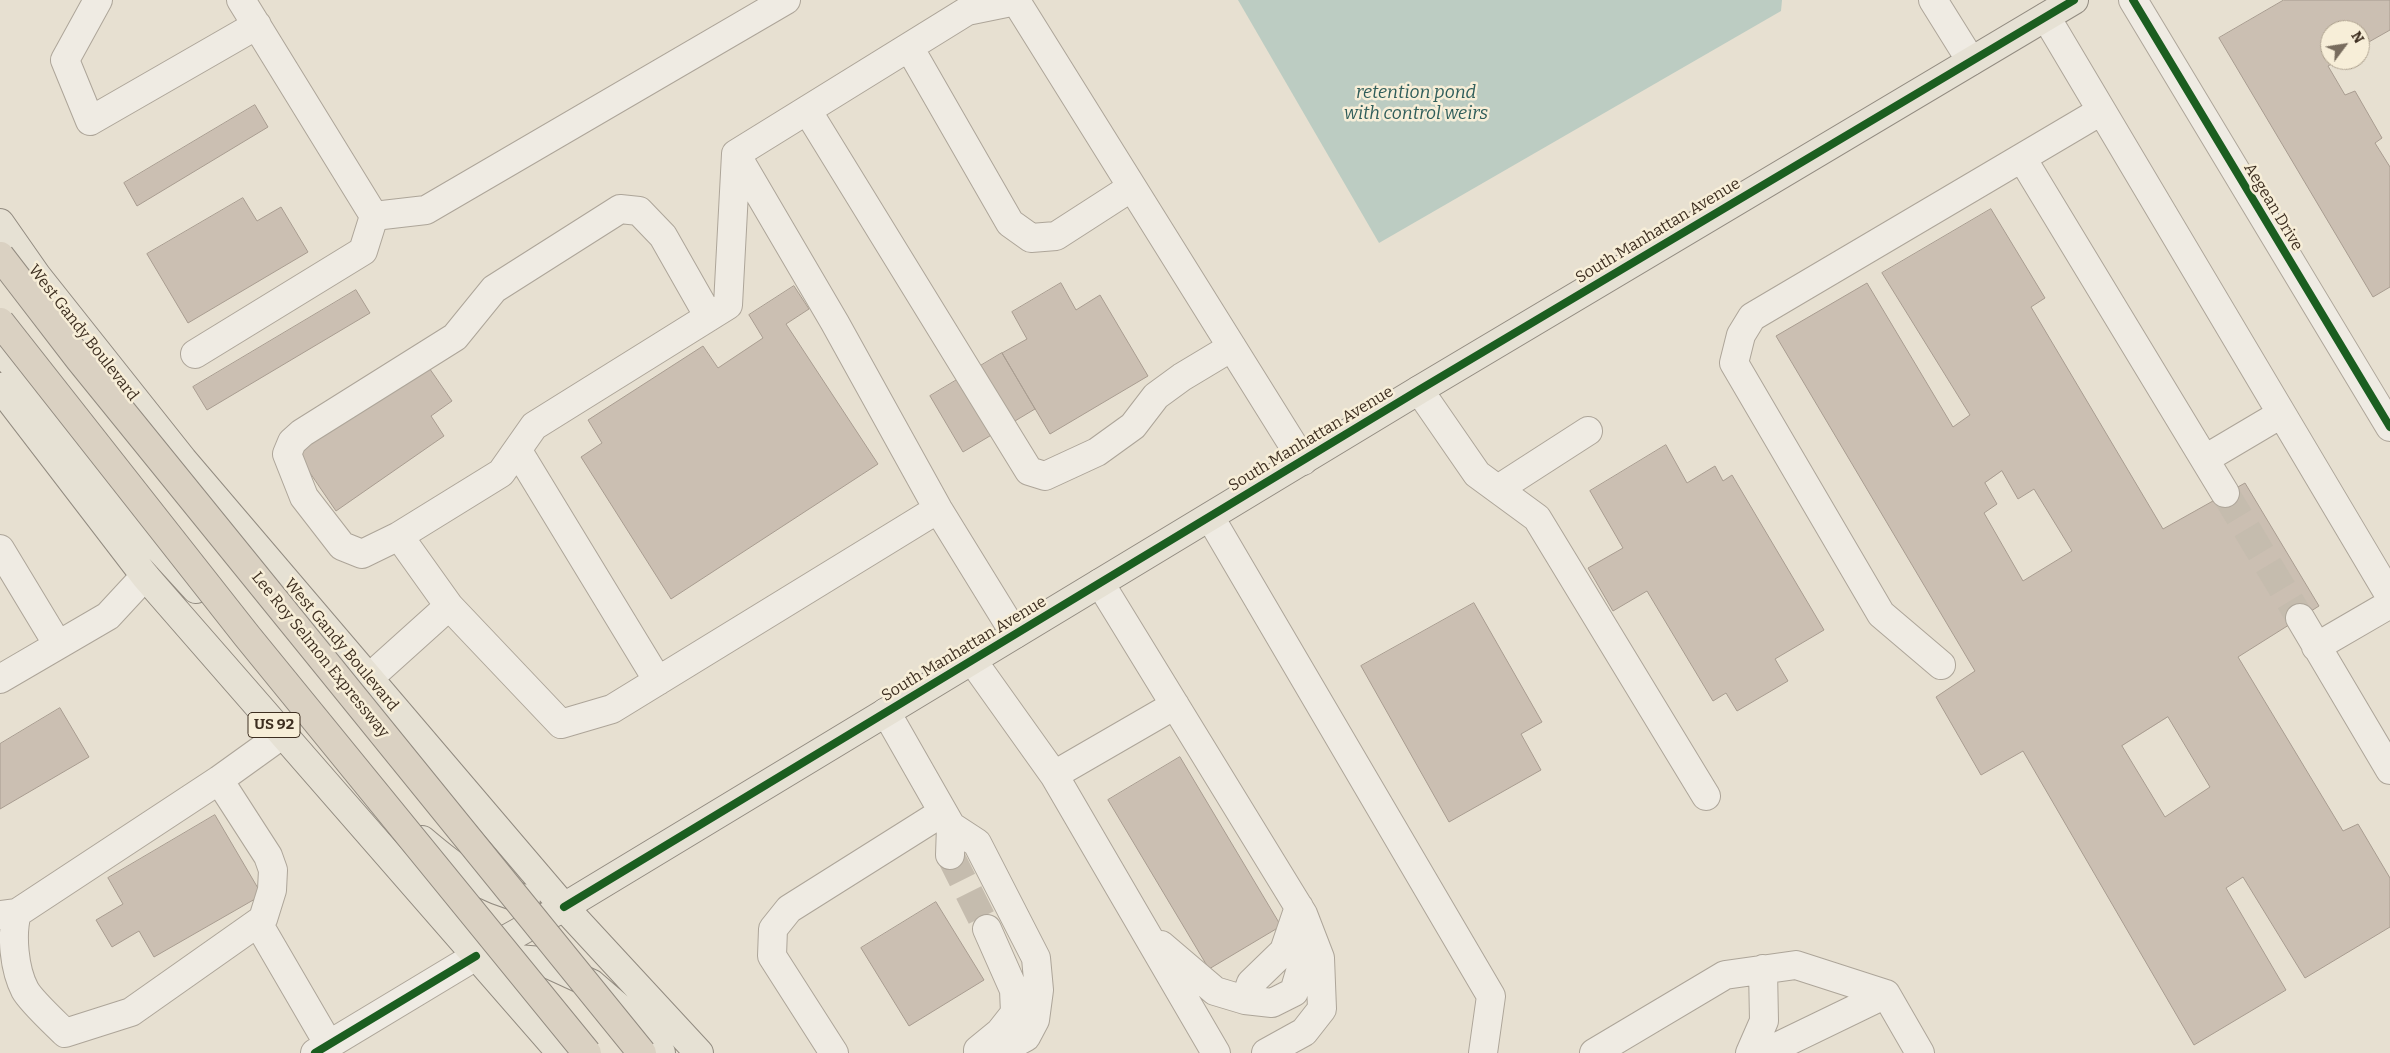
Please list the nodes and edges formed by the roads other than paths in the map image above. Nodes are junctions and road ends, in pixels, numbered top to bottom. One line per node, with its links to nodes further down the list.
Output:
1 (98, 0): 9 (street)
2 (242, 0): 9 (street)
3 (786, 0): 17 (street)
4 (1933, 0): 11 (street)
5 (2074, 0): 8 (main road, South Manhattan Avenue)
6 (2133, 0): 28 (street, Aegean Drive)
7 (1016, 1): 10 (street); 16 (street)
8 (2046, 17): 11 (main road, South Manhattan Avenue); 13 (street)
9 (257, 25): 17 (street)
10 (909, 47): 12 (street); 16 (street)
11 (1971, 61): 26 (main road, South Manhattan Avenue)
12 (808, 110): 14 (street); 22 (street)
13 (2101, 111): 15 (street); 27 (street)
14 (736, 154): 20 (street); 35 (street)
15 (2022, 158): 31 (street); 49 (street)
16 (1132, 187): 22 (street)
17 (374, 216): 24 (street)
18 (0, 223): 50 (main road, West Gandy Boulevard)
19 (0, 256): 76 (highway, Lee Roy Selmon Expressway, bridge)
20 (709, 317): 30 (street); 37 (street)
21 (0, 322): 75 (highway, bridge)
22 (1232, 347): 32 (street)
23 (0, 348): 62 (main road)
24 (195, 354)
25 (0, 387): 39 (main road, US 92)
26 (1419, 390): 32 (main road, South Manhattan Avenue); 33 (street)
27 (2281, 414): 31 (street); 41 (street)
28 (2390, 427)
29 (1588, 431): 33 (street)
30 (518, 451): 37 (street); 52 (street)
31 (2205, 458): 34 (street)
32 (1302, 460): 36 (main road, South Manhattan Avenue)
33 (1498, 490): 59 (street)
34 (2225, 493)
35 (938, 510): 45 (street); 52 (street)
36 (1210, 517): 40 (main road, South Manhattan Avenue); 83 (street)
37 (399, 536): 43 (street)
38 (0, 549): 46 (street)
39 (145, 576): 46 (street); 55 (main road, US 92)
40 (1100, 583): 45 (main road, South Manhattan Avenue); 53 (street)
41 (2390, 596)
42 (2390, 604): 47 (street)
43 (449, 606): 50 (street); 52 (street)
44 (2300, 618): 47 (street)
45 (1015, 634): 48 (main road, South Manhattan Avenue)
46 (58, 645): 51 (street)
47 (2316, 647): 56 (street)
48 (972, 660): 54 (main road, South Manhattan Avenue); 57 (street)
49 (1941, 666)
50 (369, 678): 62 (main road, West Gandy Boulevard)
51 (0, 679)
52 (658, 681)
53 (1175, 705): 57 (street); 63 (street)
54 (886, 712): 60 (street); 62 (main road, South Manhattan Avenue)
55 (283, 734): 58 (street); 69 (main road, US 92)
56 (2390, 770)
57 (1054, 775): 67 (street)
58 (219, 780): 64 (street); 65 (street)
59 (1706, 796)
60 (947, 819): 61 (street); 79 (street); 80 (street)
61 (950, 855)
62 (564, 907): 69 (main road, South Manhattan Avenue); 78 (main road, West Gandy Boulevard)
63 (1299, 907): 68 (street); 72 (street)
64 (8, 914): 65 (street)
65 (258, 923): 73 (street)
66 (987, 929): 80 (street)
67 (1145, 931): 72 (street); 81 (street)
68 (1316, 947): 72 (street); 82 (street)
69 (476, 956): 73 (street, South Manhattan Avenue); 74 (main road, US 92); 77 (main road)
70 (1763, 969): 71 (street); 84 (street); 85 (street)
71 (1886, 994): 86 (street); 87 (street)
72 (1246, 1000)
73 (322, 1049)
74 (561, 1053)
75 (587, 1053)
76 (642, 1053)
77 (661, 1053)
78 (699, 1053)
79 (834, 1053)
80 (976, 1053)
81 (1216, 1053)
82 (1266, 1053)
83 (1483, 1053)
84 (1594, 1053)
85 (1750, 1053)
86 (1764, 1053)
87 (1920, 1053)

